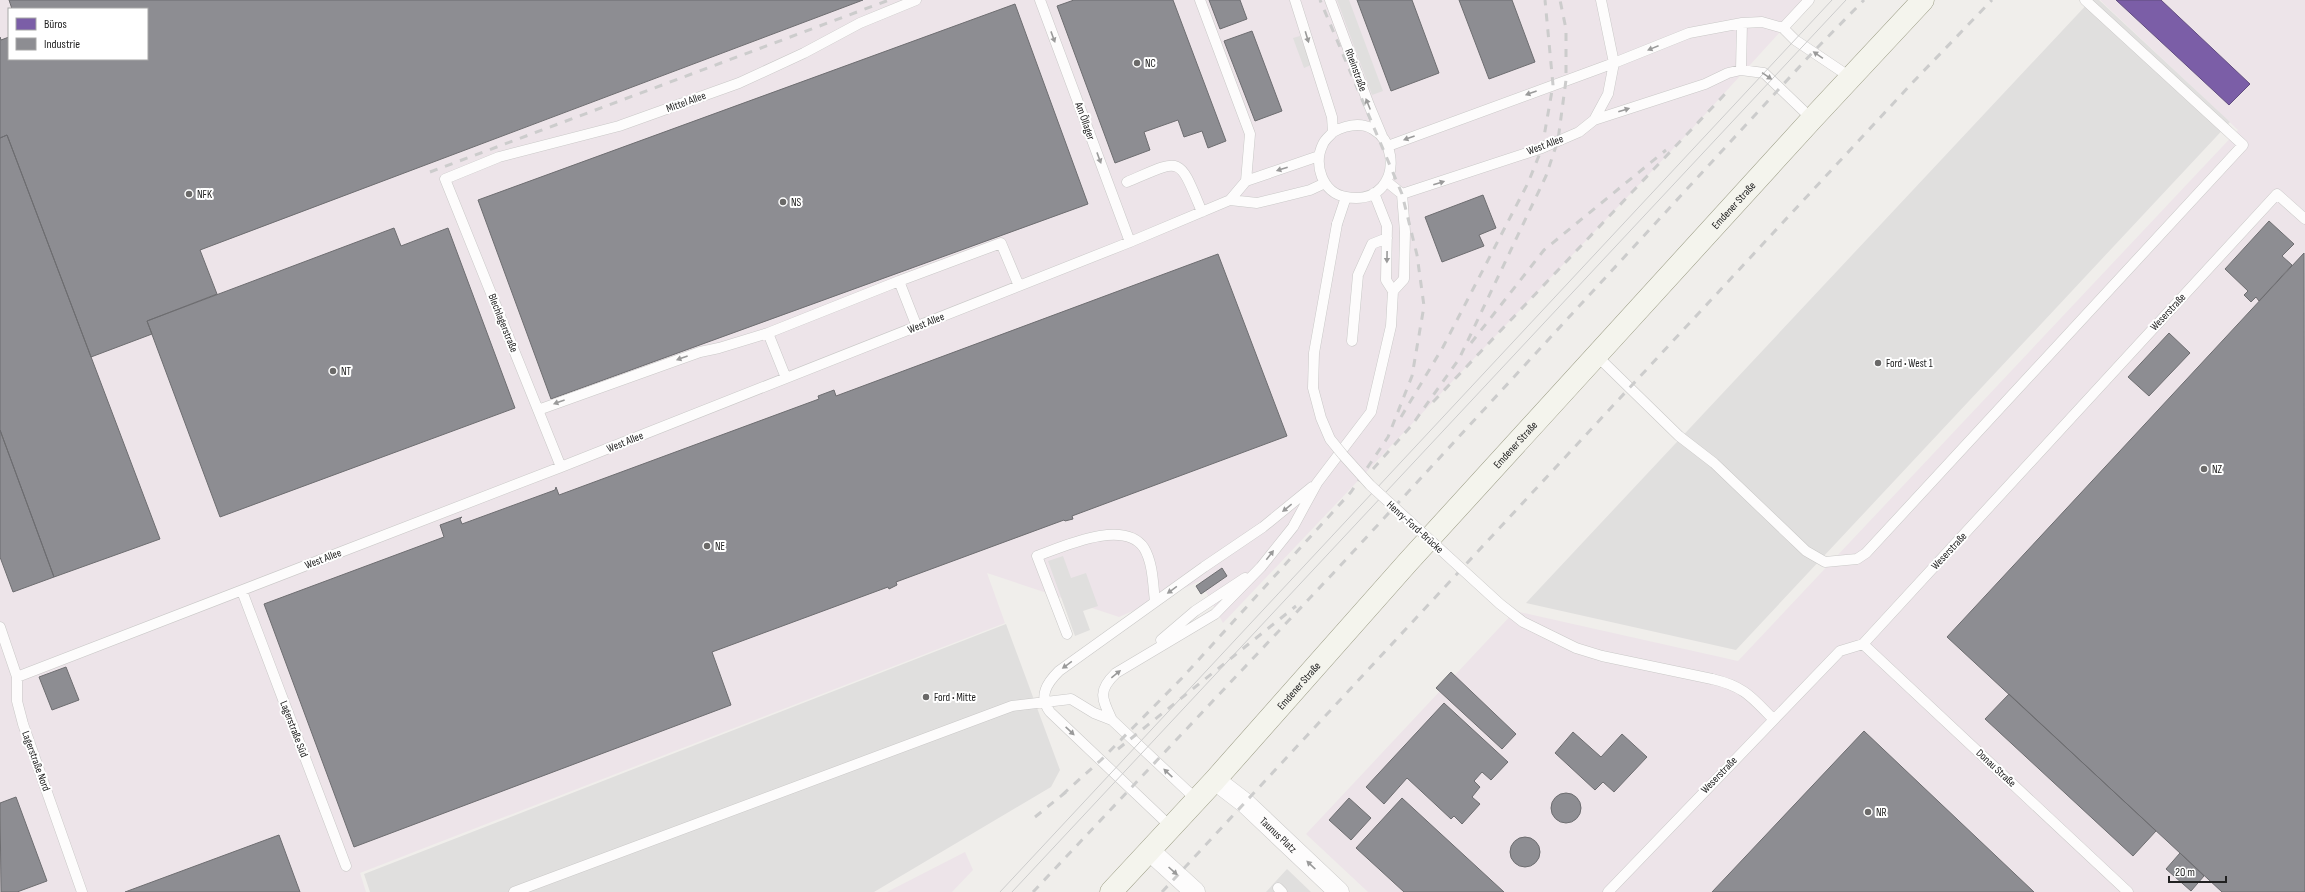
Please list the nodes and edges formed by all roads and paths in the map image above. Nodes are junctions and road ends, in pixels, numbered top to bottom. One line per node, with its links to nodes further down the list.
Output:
1 (916, 0): 20 (lane, Mittel Allee)
2 (1040, 0): 32 (lane, Am Öllager, one-way to 32)
3 (1200, 0): 21 (lane)
4 (1295, 0): 17 (lane, one-way to 17)
5 (1330, 0): 18 (lane, Rheinstraße, one-way to 5)
6 (1601, 0): 12 (lane)
7 (1809, 0): 11 (lane)
8 (1923, 0): 14 (street, Emdener Straße)
9 (2085, 0): 39 (lane)
10 (1742, 23): 11 (lane); 12 (lane, one-way to 12); 13 (lane)
11 (1783, 28): 14 (lane, one-way to 11)
12 (1614, 63): 16 (lane); 18 (lane, one-way to 18)
13 (1741, 70): 15 (lane, one-way to 15); 16 (lane, West Allee, one-way to 13)
14 (1850, 77): 15 (street, Emdener Straße)
15 (1812, 118): 39 (street, Emdener Straße)
16 (1594, 120): 26 (lane, West Allee, one-way to 16)
17 (1333, 132): 18 (lane); 19 (lane)
18 (1386, 143): 22 (lane)
19 (1319, 156): 21 (lane, one-way to 21); 24 (lane)
20 (445, 178): 41 (lane, Blechlagerstraße)
21 (1246, 181): 28 (lane, West Allee)
22 (1386, 181): 25 (lane); 26 (lane)
23 (1127, 182): 29 (lane)
24 (1326, 183): 27 (lane); 28 (lane, West Allee)
25 (1374, 193): 27 (lane); 31 (lane)
26 (1402, 194): 35 (lane)
27 (1346, 197): 51 (lane, Henry-Ford-Brücke, bridge)
28 (1230, 200): 29 (lane, West Allee)
29 (1202, 212): 32 (lane, West Allee)
30 (2305, 219): 48 (lane, Weserstraße)
31 (1387, 238): 35 (lane, one-way to 35); 38 (lane)
32 (1130, 242): 34 (lane, West Allee)
33 (899, 281): 34 (lane); 36 (lane); 37 (lane)
34 (1019, 286): 36 (lane, West Allee)
35 (1393, 291): 43 (lane)
36 (917, 326): 40 (lane, West Allee)
37 (768, 333): 40 (lane); 41 (lane, one-way to 41)
38 (1352, 341)
39 (1596, 355): 53 (street, Emdener Straße)
40 (786, 378): 42 (lane, West Allee)
41 (538, 410): 42 (lane, Blechlagerstraße)
42 (561, 467): 44 (lane, West Allee)
43 (1317, 483): 45 (lane, one-way to 45); 52 (lane, one-way to 43)
44 (242, 591): 49 (lane, West Allee); 57 (lane, Lagerstraße Süd)
45 (1155, 602): 47 (lane); 50 (lane, one-way to 50)
46 (0, 627): 49 (lane, Lagerstraße Nord)
47 (1067, 634)
48 (1863, 644): 51 (lane, Weserstraße); 64 (lane, Donau Straße)
49 (17, 677): 58 (lane, Lagerstraße Nord)
50 (1044, 702): 52 (lane); 55 (lane, one-way to 55); 59 (lane)
51 (1773, 719): 63 (lane, Weserstraße)
52 (1112, 720): 54 (lane, one-way to 52)
53 (1214, 780): 54 (street, Emdener Straße); 62 (street, Taunus Platz, one-way to 53)
54 (1197, 800): 55 (street, Emdener Straße)
55 (1172, 827): 56 (street, Emdener Straße)
56 (1150, 851): 60 (street, Emdener Straße); 61 (street, one-way to 61)
57 (346, 866)
58 (82, 892)
59 (514, 892)
60 (1111, 892)
61 (1195, 892)
62 (1339, 892)
63 (1608, 892)
64 (2128, 892)

